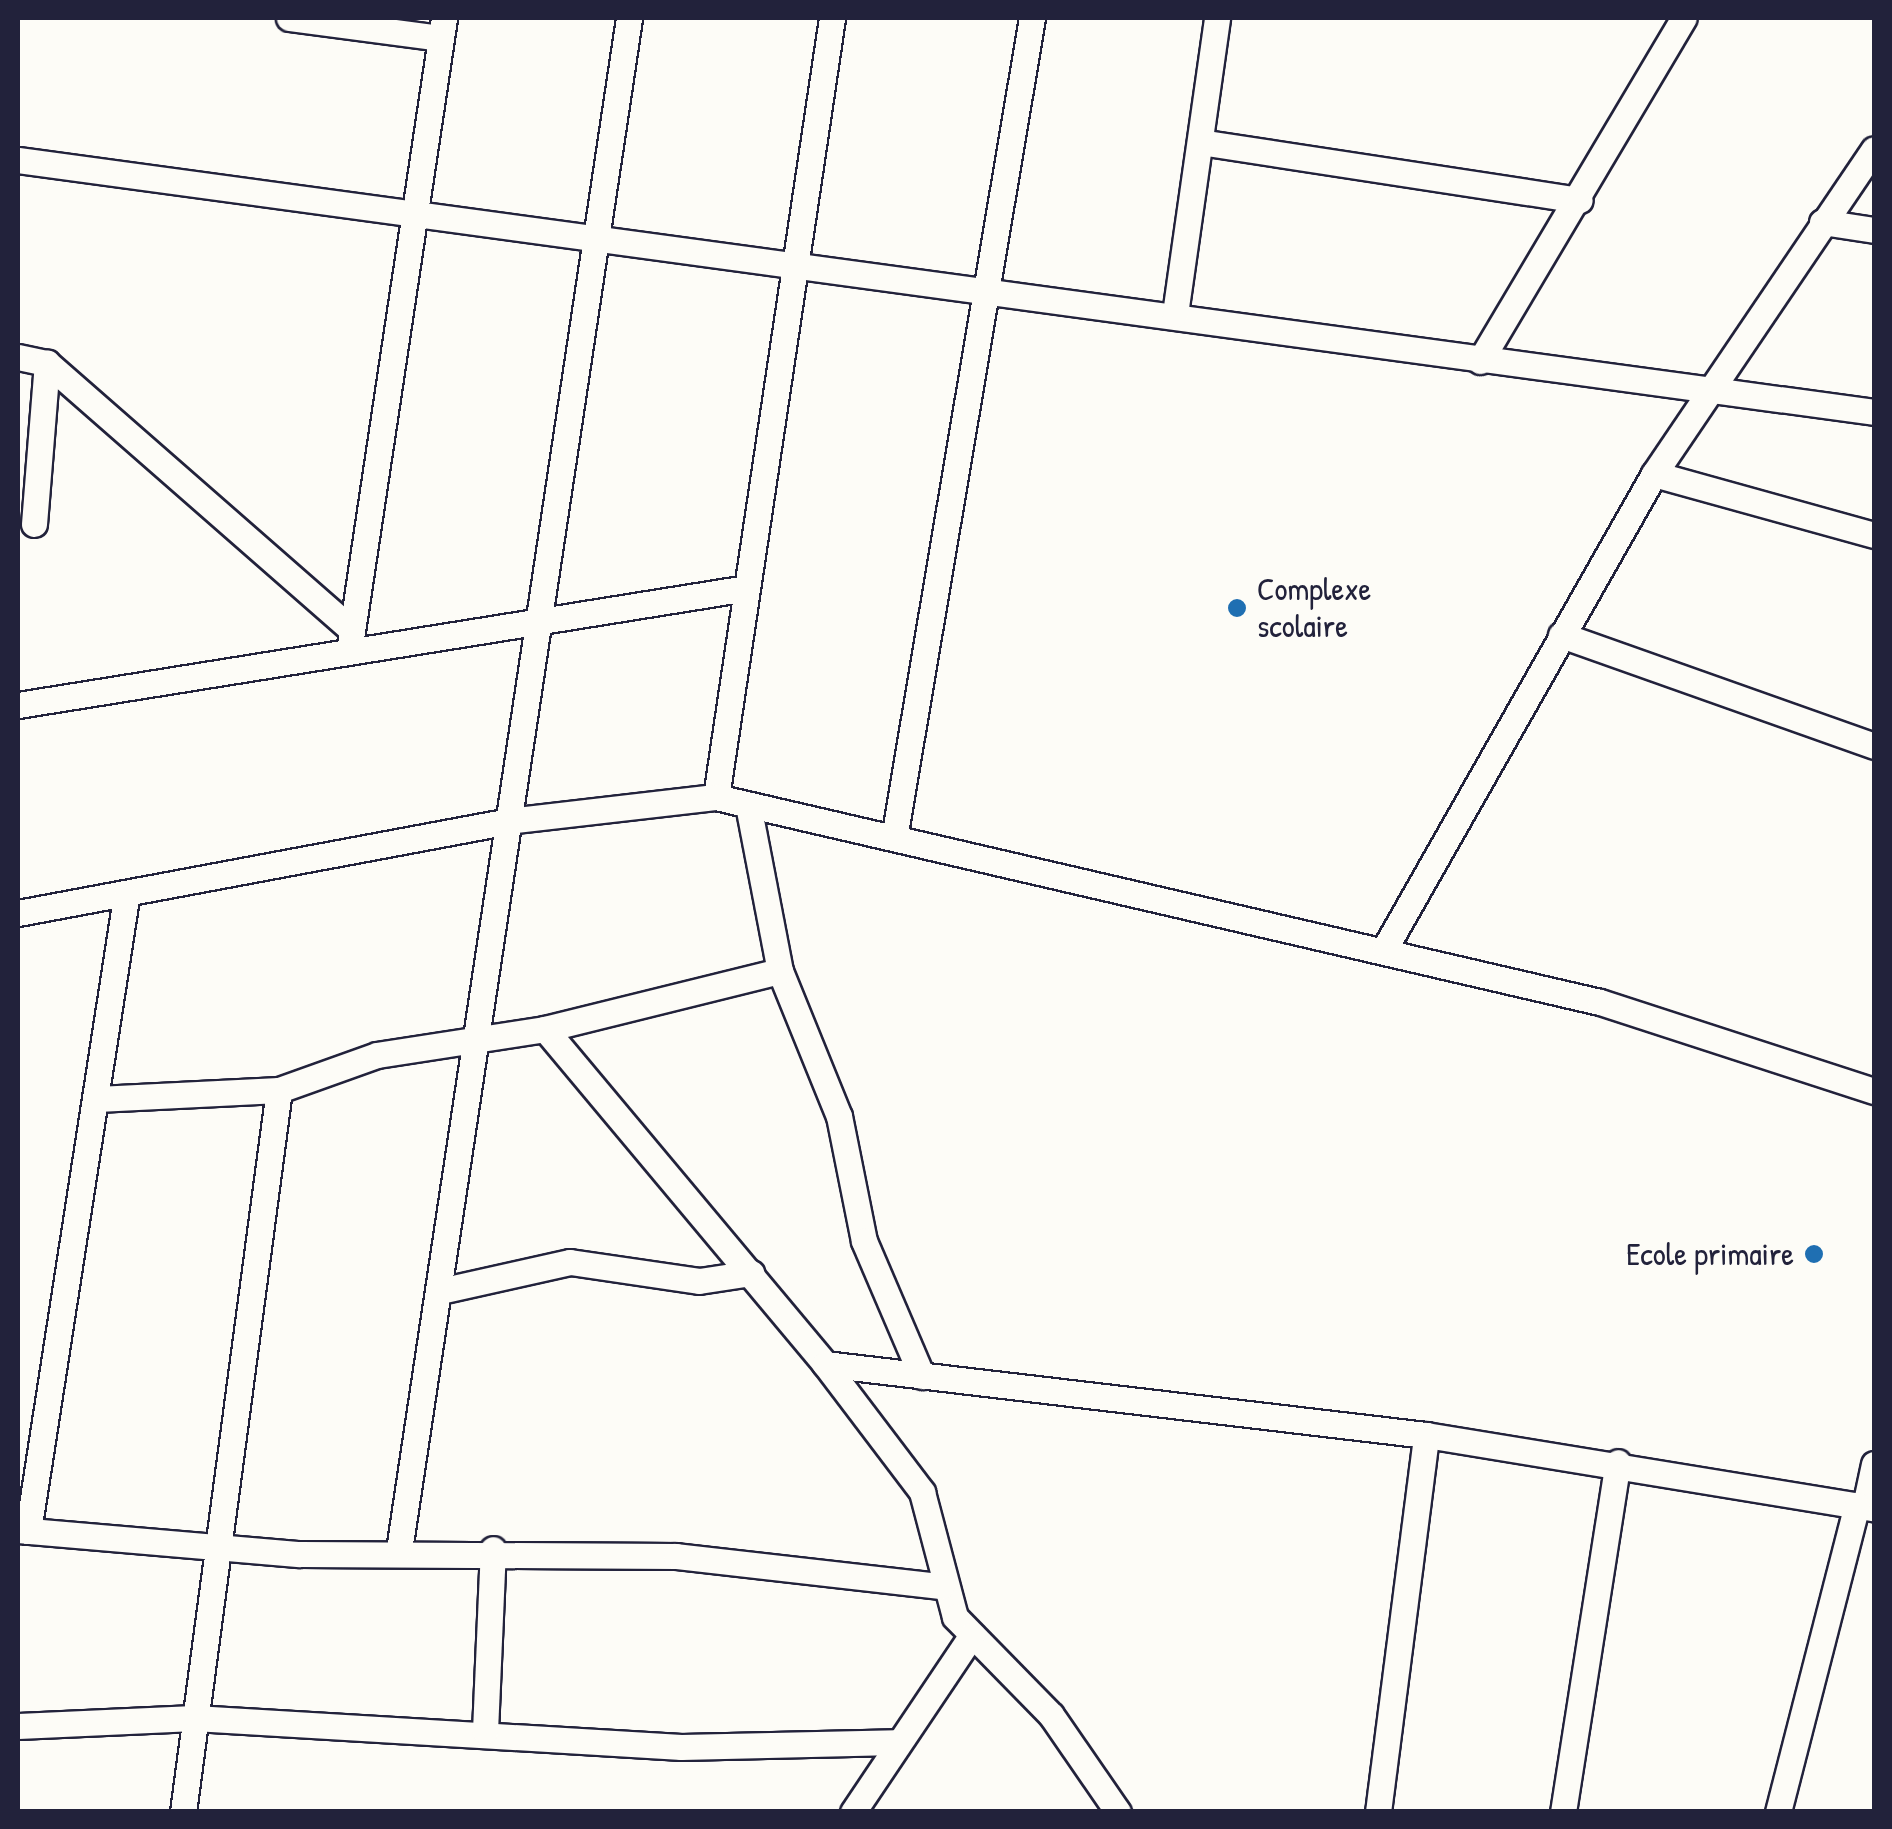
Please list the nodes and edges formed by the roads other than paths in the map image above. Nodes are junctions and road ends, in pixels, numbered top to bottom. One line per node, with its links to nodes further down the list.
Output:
1 (289, 18): 7 (street)
2 (629, 18): 15 (street)
3 (832, 18): 16 (street)
4 (1032, 18): 17 (street)
5 (1217, 18): 8 (street)
6 (1684, 18): 11 (street)
7 (442, 28): 12 (street)
8 (1200, 142): 11 (street); 18 (street)
9 (1874, 149): 13 (street)
10 (18, 160): 12 (street)
11 (1580, 200): 20 (street)
12 (414, 216): 15 (street); 30 (street)
13 (1822, 222): 14 (street); 22 (street)
14 (1874, 230)
15 (598, 242): 16 (street); 28 (street)
16 (794, 270): 17 (street); 27 (street)
17 (985, 290): 18 (street); 36 (street)
18 (1175, 314): 20 (street)
19 (18, 356): 21 (street)
20 (1480, 361): 22 (street)
21 (46, 363): 25 (street); 30 (street)
22 (1715, 385): 23 (street); 24 (street)
23 (1874, 412)
24 (1654, 474): 26 (street); 29 (street)
25 (34, 524)
26 (1874, 534)
27 (747, 588): 28 (street); 33 (street)
28 (545, 620): 30 (street); 35 (street)
29 (1562, 635): 32 (street); 39 (street)
30 (351, 641): 31 (street)
31 (18, 705)
32 (1874, 746)
33 (716, 797): 34 (street); 35 (street)
34 (748, 804): 36 (street); 40 (street)
35 (508, 822): 37 (street); 42 (street)
36 (894, 838): 39 (street)
37 (126, 898): 38 (street); 45 (street)
38 (18, 914)
39 (1384, 948): 44 (street)
40 (780, 971): 41 (street); 49 (street)
41 (545, 1029): 42 (street); 46 (street)
42 (481, 1040): 43 (street); 47 (street)
43 (279, 1090): 45 (street); 55 (street)
44 (1874, 1092)
45 (97, 1100): 54 (street)
46 (751, 1273): 47 (street); 48 (street)
47 (440, 1291): 57 (street)
48 (824, 1364): 49 (street); 58 (street)
49 (922, 1376): 50 (street)
50 (1426, 1435): 51 (street); 67 (street)
51 (1618, 1462): 53 (street); 68 (street)
52 (1874, 1464): 53 (street)
53 (1865, 1506): 69 (street)
54 (23, 1530): 55 (street)
55 (215, 1542): 57 (street); 60 (street)
56 (493, 1549): 57 (street); 58 (street); 62 (street)
57 (400, 1550)
58 (941, 1586): 59 (street)
59 (972, 1635): 63 (street); 66 (street)
60 (194, 1718): 61 (street); 62 (street); 64 (street)
61 (18, 1726)
62 (485, 1731): 63 (street)
63 (896, 1742): 65 (street)
64 (183, 1812)
65 (854, 1812)
66 (1118, 1812)
67 (1378, 1812)
68 (1563, 1812)
69 (1778, 1812)

